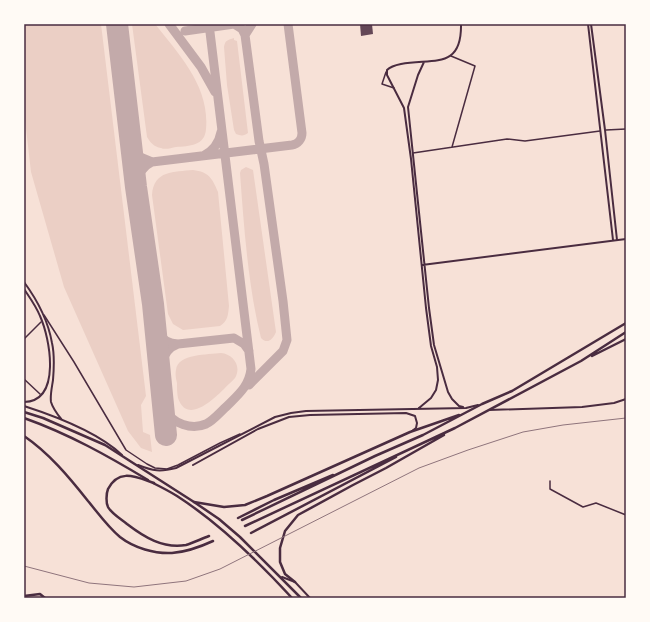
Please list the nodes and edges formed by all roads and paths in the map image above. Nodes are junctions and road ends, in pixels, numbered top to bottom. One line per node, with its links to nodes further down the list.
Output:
1 (461, 24): 3 (main road)
2 (590, 24): 8 (main road); 9 (main road)
3 (451, 56): 4 (main road); 10 (street)
4 (424, 62): 5 (main road); 11 (main road)
5 (387, 70): 6 (main road); 6 (street)
6 (394, 88): 15 (main road)
7 (626, 129): 8 (street)
8 (605, 130): 14 (main road)
9 (601, 131): 10 (street); 13 (main road)
10 (452, 147): 11 (street)
11 (413, 153): 16 (main road)
12 (626, 239): 14 (main road)
13 (613, 240): 14 (main road); 16 (main road)
14 (617, 240)
15 (422, 265): 16 (main road); 33 (main road)
16 (425, 265): 32 (main road)
17 (24, 282): 19 (main road)
18 (24, 289): 20 (main road)
19 (44, 314): 38 (main road); 40 (street)
20 (42, 321): 23 (street); 27 (main road)
21 (626, 323): 30 (main road)
22 (626, 332): 25 (main road)
23 (24, 339)
24 (626, 340): 25 (main road)
25 (581, 361): 34 (main road)
26 (24, 379): 27 (street)
27 (41, 395): 29 (main road)
28 (626, 399): 34 (main road)
29 (24, 402)
30 (482, 404): 32 (main road); 36 (main road)
31 (24, 406): 38 (main road)
32 (466, 408): 33 (main road)
33 (418, 409): 40 (main road)
34 (488, 410): 39 (main road)
35 (24, 412): 45 (main road)
36 (469, 412): 41 (main road); 44 (main road)
37 (24, 418): 48 (main road)
38 (63, 421): 45 (main road)
39 (455, 428): 43 (main road); 58 (main road)
40 (252, 429): 45 (main road)
41 (410, 432): 46 (main road); 49 (main road)
42 (24, 436): 56 (main road)
43 (433, 438): 53 (main road); 54 (main road)
44 (375, 456): 51 (main road); 52 (main road)
45 (128, 461): 49 (main road)
46 (193, 465)
47 (550, 480): 50 (street)
48 (154, 483): 55 (main road); 61 (main road)
49 (194, 502): 57 (main road)
50 (626, 515)
51 (238, 518)
52 (242, 520)
53 (245, 526)
54 (251, 533)
55 (209, 536)
56 (213, 541)
57 (282, 577): 58 (main road); 62 (main road)
58 (295, 582): 63 (main road)
59 (24, 596): 60 (main road)
60 (45, 598)
61 (292, 598)
62 (301, 598)
63 (310, 598)

